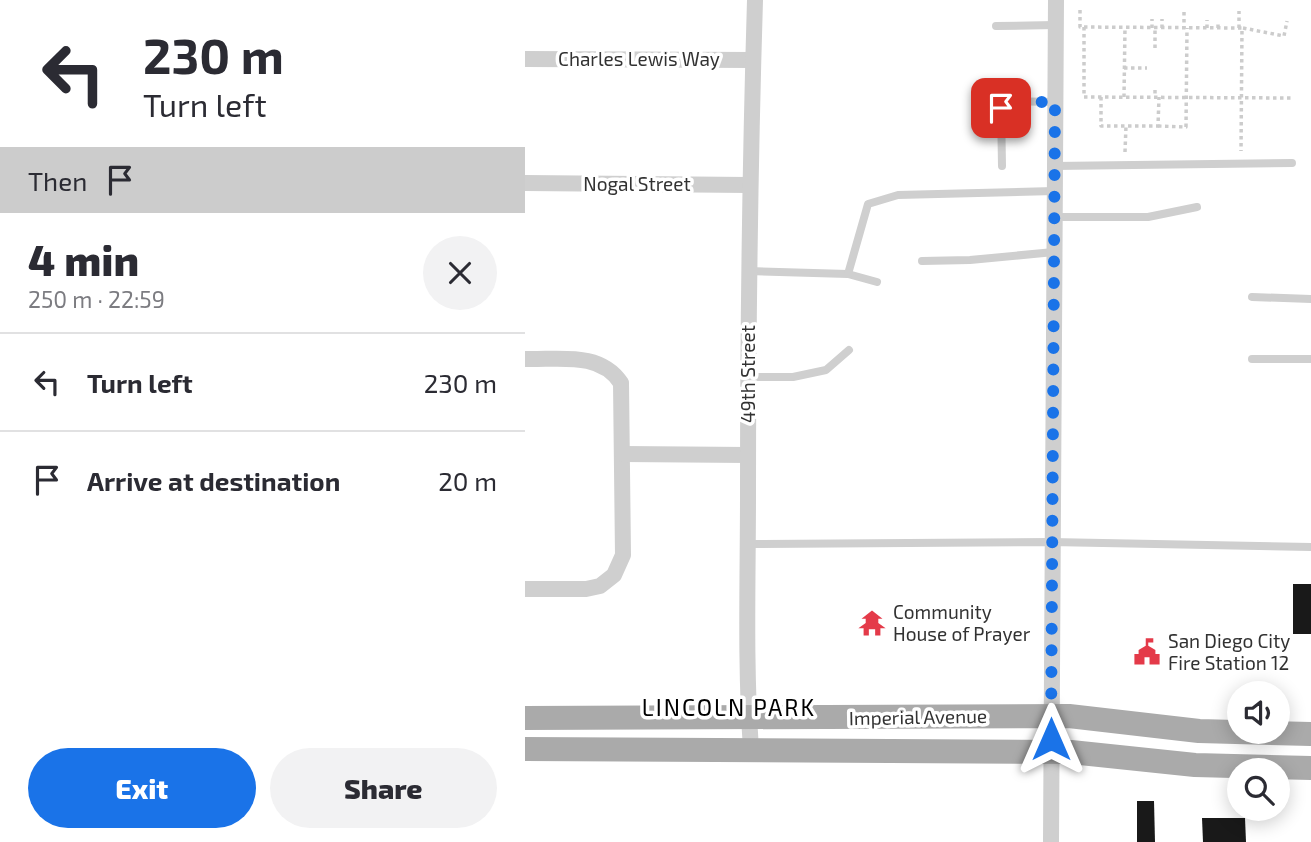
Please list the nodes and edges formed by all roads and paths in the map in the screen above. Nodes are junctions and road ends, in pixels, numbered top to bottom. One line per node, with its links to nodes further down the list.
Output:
1 (755, 0): 23 (street, 49th Street)
2 (1056, 0): 11 (street)
3 (1080, 10): 13 (path)
4 (1239, 11): 20 (path)
5 (1184, 12): 17 (path)
6 (1152, 19): 15 (path)
7 (1162, 19): 16 (path)
8 (1207, 20): 18 (path)
9 (1218, 21): 19 (path)
10 (1287, 21): 20 (path)
11 (1055, 25): 12 (lane); 37 (street)
12 (996, 26)
13 (1084, 27): 14 (path); 24 (path)
14 (1125, 27): 15 (path); 26 (path)
15 (1153, 28): 16 (path); 21 (path)
16 (1162, 28): 17 (path)
17 (1185, 28): 18 (path); 34 (path)
18 (1207, 28): 19 (path)
19 (1218, 28): 20 (path)
20 (1240, 28): 35 (path)
21 (1155, 48)
22 (525, 59): 23 (street, Charles Lewis Way)
23 (753, 60): 46 (street, 49th Street)
24 (1084, 63): 25 (path); 28 (path)
25 (1091, 63)
26 (1124, 68): 27 (path); 32 (path)
27 (1147, 68)
28 (1084, 74): 29 (path); 31 (path)
29 (1090, 74)
30 (1155, 90): 33 (path)
31 (1101, 97): 32 (path); 38 (path)
32 (1124, 97): 33 (path)
33 (1157, 97): 34 (path); 39 (path)
34 (1186, 97): 35 (path); 39 (path)
35 (1242, 97): 36 (path); 40 (path)
36 (1291, 98)
37 (1055, 102): 43 (lane); 44 (street)
38 (1126, 126): 39 (path); 42 (path)
39 (1159, 126)
40 (1241, 163): 41 (lane); 42 (lane)
41 (1292, 163)
42 (1125, 165): 44 (lane)
43 (1002, 166)
44 (1054, 166): 47 (street)
45 (525, 183): 46 (street, Nogal Street)
46 (749, 186): 52 (street, 49th Street)
47 (1054, 191): 49 (street); 53 (lane)
48 (1197, 207): 49 (lane)
49 (1054, 217): 50 (street)
50 (1054, 252): 51 (lane); 64 (street)
51 (922, 261)
52 (749, 271): 53 (lane); 61 (street, 49th Street)
53 (848, 274): 54 (lane)
54 (877, 282)
55 (1252, 298): 56 (lane)
56 (1311, 299)
57 (849, 350): 61 (lane)
58 (525, 359): 62 (street)
59 (1252, 359): 60 (lane)
60 (1311, 359)
61 (748, 377): 63 (street, 49th Street)
62 (623, 454): 63 (street); 67 (street)
63 (748, 455): 65 (street, 49th Street)
64 (1051, 542): 65 (lane); 66 (lane); 68 (street)
65 (748, 544): 70 (street, 49th Street)
66 (1311, 547)
67 (525, 589)
68 (1051, 716): 70 (main road, Imperial Avenue); 71 (main road, Imperial Avenue); 74 (street)
69 (525, 718): 70 (main road, Imperial Avenue)
70 (749, 719): 73 (street, 49th Street)
71 (1311, 734)
72 (525, 749): 73 (main road, Imperial Avenue)
73 (751, 749): 74 (main road, Imperial Avenue)
74 (1051, 752): 75 (main road, Imperial Avenue); 76 (street)
75 (1311, 768)
76 (1051, 842)

